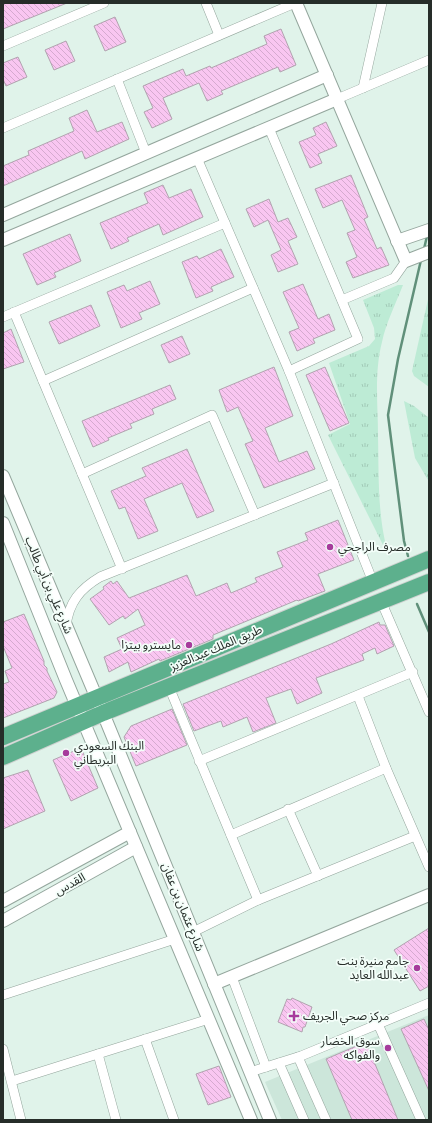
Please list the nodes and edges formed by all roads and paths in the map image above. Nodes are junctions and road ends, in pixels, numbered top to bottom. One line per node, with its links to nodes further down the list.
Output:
1 (104, 3): 6 (street)
2 (206, 3): 5 (street)
3 (296, 3): 5 (street); 8 (street)
4 (382, 3): 10 (street)
5 (219, 35): 9 (street)
6 (3, 46)
7 (429, 60): 10 (street)
8 (327, 74): 11 (street); 14 (street)
9 (117, 79): 12 (street); 14 (street)
10 (363, 88): 11 (street)
11 (337, 99): 13 (street); 20 (street)
12 (3, 128)
13 (269, 128): 15 (street); 24 (street)
14 (146, 153): 16 (street)
15 (197, 158): 17 (street); 19 (street)
16 (3, 214)
17 (225, 223): 23 (street); 25 (street)
18 (429, 230): 20 (street)
19 (3, 240)
20 (397, 241): 22 (street)
21 (429, 252): 22 (street)
22 (406, 261): 24 (street)
23 (253, 288): 27 (street); 28 (street)
24 (342, 300): 27 (street)
25 (14, 312): 26 (street); 28 (street)
26 (3, 317)
27 (289, 371): 31 (street)
28 (43, 381): 29 (street)
29 (82, 474): 32 (street); 35 (street)
30 (3, 476): 39 (street, شارع علي بن أبي طالب)
31 (334, 483): 32 (street); 36 (street)
32 (255, 515): 35 (street)
33 (3, 523): 44 (street, شارع علي بن أبي طالب)
34 (429, 559): 36 (highway, طريق الملك عبدالعزيز)
35 (122, 569): 39 (street)
36 (373, 582): 42 (highway, طريق الملك عبدالعزيز)
37 (429, 582): 38 (highway, طريق الملك عبدالعزيز)
38 (382, 601): 40 (street); 41 (highway, طريق الملك عبدالعزيز)
39 (66, 626): 42 (street, شارع علي بن أبي طالب)
40 (413, 672): 43 (street); 45 (street)
41 (169, 687): 46 (highway, طريق الملك عبدالعزيز); 50 (street)
42 (96, 696): 44 (highway, طريق الملك عبدالعزيز); 46 (street, شارع عثمان بن عفان)
43 (358, 696): 50 (street); 51 (street)
44 (76, 704): 47 (street, شارع عثمان بن عفان); 48 (highway, طريق الملك عبدالعزيز)
45 (429, 712)
46 (103, 713): 47 (highway, طريق الملك عبدالعزيز); 63 (street, شارع عثمان بن عفان)
47 (84, 722): 49 (highway, طريق الملك عبدالعزيز); 53 (street, شارع عثمان بن عفان)
48 (3, 738)
49 (3, 757)
50 (200, 761): 54 (street)
51 (386, 768): 52 (street); 55 (street)
52 (288, 809): 54 (street); 58 (street)
53 (130, 832): 56 (street, شارع عثمان بن عفان); 61 (street, القدس)
54 (231, 835): 60 (street)
55 (415, 836): 57 (street); 58 (street)
56 (136, 847): 62 (street, القدس); 64 (street, شارع عثمان بن عفان)
57 (429, 867)
58 (318, 876): 60 (street)
59 (429, 895): 65 (street)
60 (258, 900): 63 (street)
61 (3, 901)
62 (3, 921)
63 (193, 932): 66 (street, شارع عثمان بن عفان)
64 (175, 939): 67 (street); 69 (street, شارع عثمان بن عفان)
65 (232, 977): 66 (street); 76 (street)
66 (214, 984): 77 (street, شارع عثمان بن عفان)
67 (3, 996)
68 (429, 1003): 70 (street)
69 (209, 1019): 71 (street); 82 (street, شارع عثمان بن عفان)
70 (378, 1024): 74 (street); 86 (street)
71 (145, 1039): 73 (street); 81 (street)
72 (3, 1049): 78 (street)
73 (98, 1054): 78 (street); 80 (street)
74 (298, 1058): 75 (street); 85 (street)
75 (279, 1063): 76 (street); 84 (street)
76 (266, 1067): 77 (street)
77 (250, 1072): 83 (street, شارع عثمان بن عفان)
78 (12, 1081): 79 (street)
79 (21, 1120)
80 (116, 1120)
81 (174, 1120)
82 (251, 1120)
83 (270, 1120)
84 (304, 1120)
85 (326, 1120)
86 (421, 1120)

